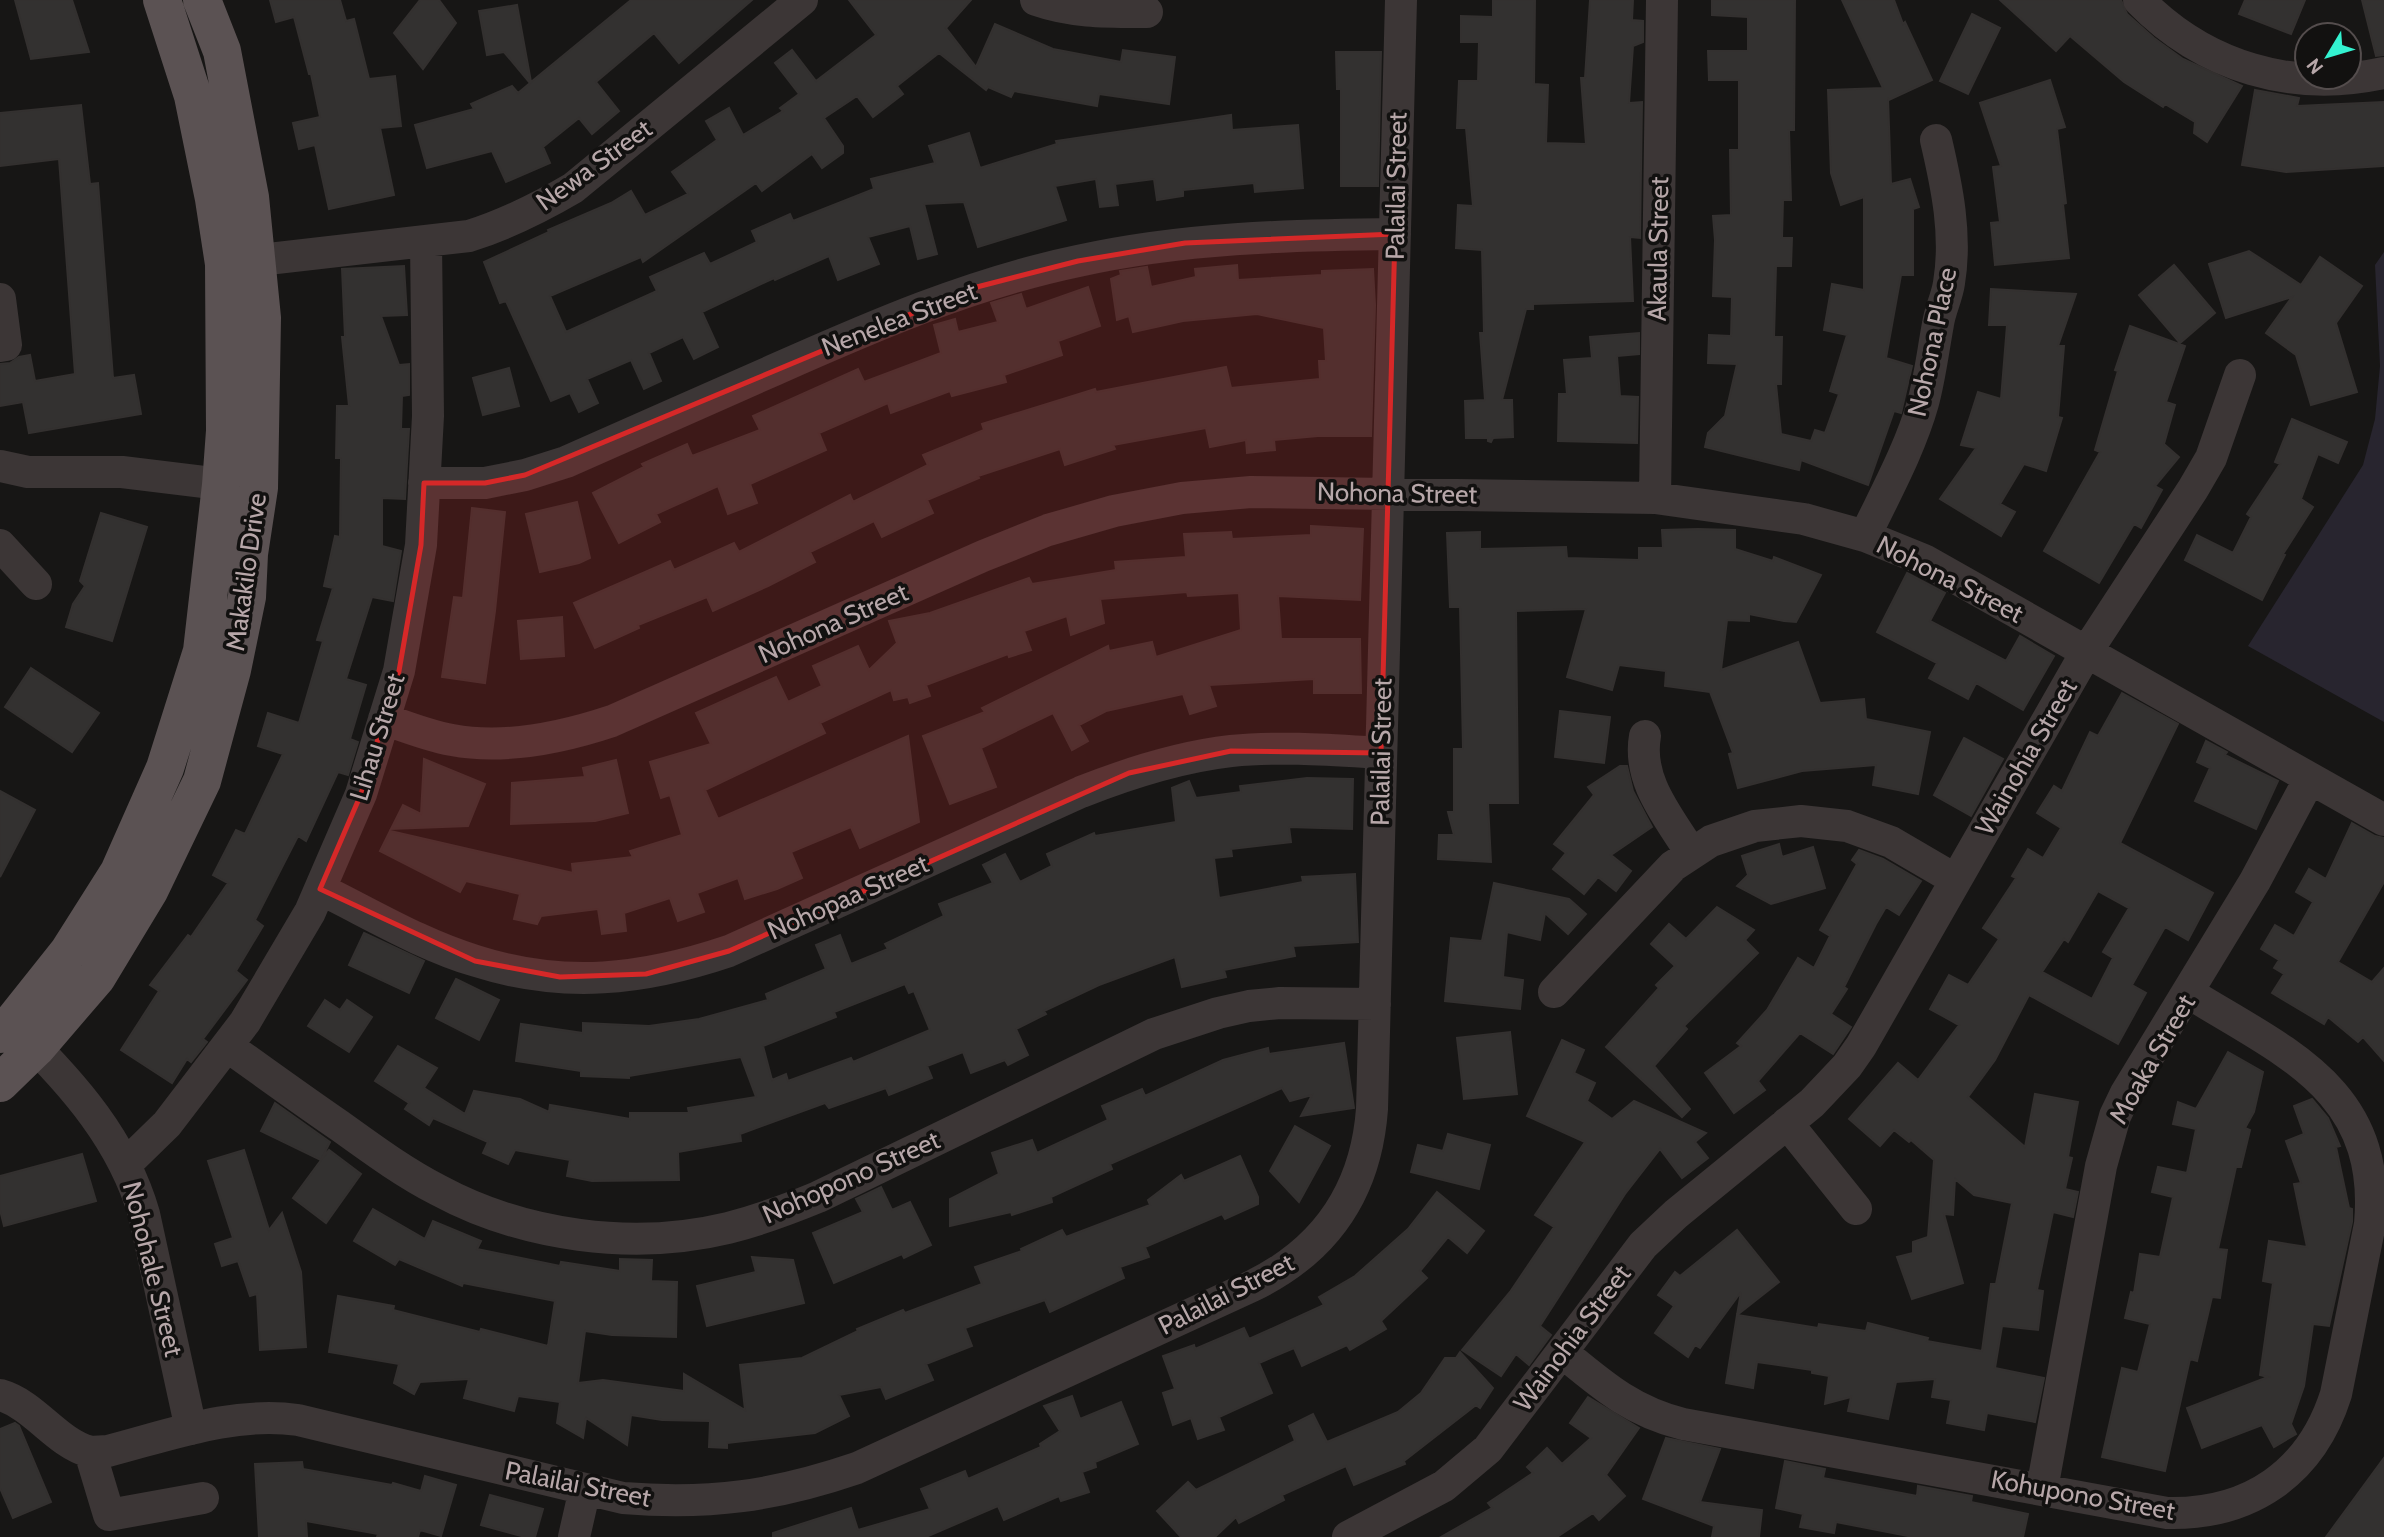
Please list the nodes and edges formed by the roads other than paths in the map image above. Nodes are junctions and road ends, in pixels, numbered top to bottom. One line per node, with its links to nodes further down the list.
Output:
1 (162, 0): 13 (main road, Makakilo Drive)
2 (202, 0): 13 (main road, Makakilo Drive)
3 (802, 0): 12 (street, Newa Street)
4 (1036, 0): 8 (street)
5 (1401, 0): 11 (street, Palailai Street)
6 (1662, 0): 22 (street, Akaula Street)
7 (2139, 0): 9 (street)
8 (1147, 12)
9 (2384, 73)
10 (1936, 140): 23 (street, Nohona Place)
11 (1395, 234): 18 (street, Nenelea Street); 21 (street, Palailai Street)
12 (426, 242): 13 (street, Newa Street); 18 (street, Lihau Street)
13 (240, 263): 19 (main road, Makakilo Drive); 20 (main road, Makakilo Drive)
14 (0, 299): 15 (street)
15 (0, 346)
16 (2240, 375): 26 (street, Wainohia Street)
17 (0, 466): 19 (street)
18 (424, 483): 27 (street, Lihau Street)
19 (221, 485): 20 (street); 38 (main road, Makakilo Drive)
20 (259, 488): 38 (main road, Makakilo Drive)
21 (1388, 493): 22 (street, Nohona Street); 27 (street, Nohona Street); 29 (street, Palailai Street)
22 (1655, 498): 23 (street, Nohona Street)
23 (1865, 536): 26 (street, Nohona Street)
24 (0, 545): 25 (street)
25 (36, 584)
26 (2087, 651): 30 (street, Nohona Street); 33 (street, Wainohia Street)
27 (384, 719): 34 (street, Lihau Street)
28 (1646, 736): 32 (street)
29 (1381, 752): 34 (street, Nohopaa Street); 37 (street, Palailai Street)
30 (2310, 778): 31 (street, Nohona Street); 36 (street, Moaka Street)
31 (2384, 820)
32 (1691, 853): 33 (street); 35 (street)
33 (1956, 880): 41 (street, Wainohia Street)
34 (320, 889): 39 (street, Lihau Street)
35 (1555, 992)
36 (2189, 993): 49 (street, Moaka Street); 49 (street, Kohupono Street)
37 (1375, 1004): 39 (street, Nohopono Street); 48 (street, Palailai Street)
38 (12, 1030): 40 (main road, Makakilo Drive); 42 (street, Nohohale Street)
39 (227, 1046): 42 (street, Lihau Street)
40 (0, 1083)
41 (1787, 1123): 43 (street); 44 (street, Wainohia Street)
42 (126, 1164): 46 (street, Nohohale Street)
43 (1856, 1209)
44 (1562, 1352): 49 (street, Kohupono Street); 52 (street, Wainohia Street)
45 (0, 1395): 47 (street)
46 (191, 1429): 47 (street, Palailai Street); 48 (street, Palailai Street)
47 (90, 1452): 50 (street)
48 (586, 1489): 51 (street)
49 (2042, 1489)
50 (203, 1498)
51 (574, 1537)
52 (1348, 1537)

